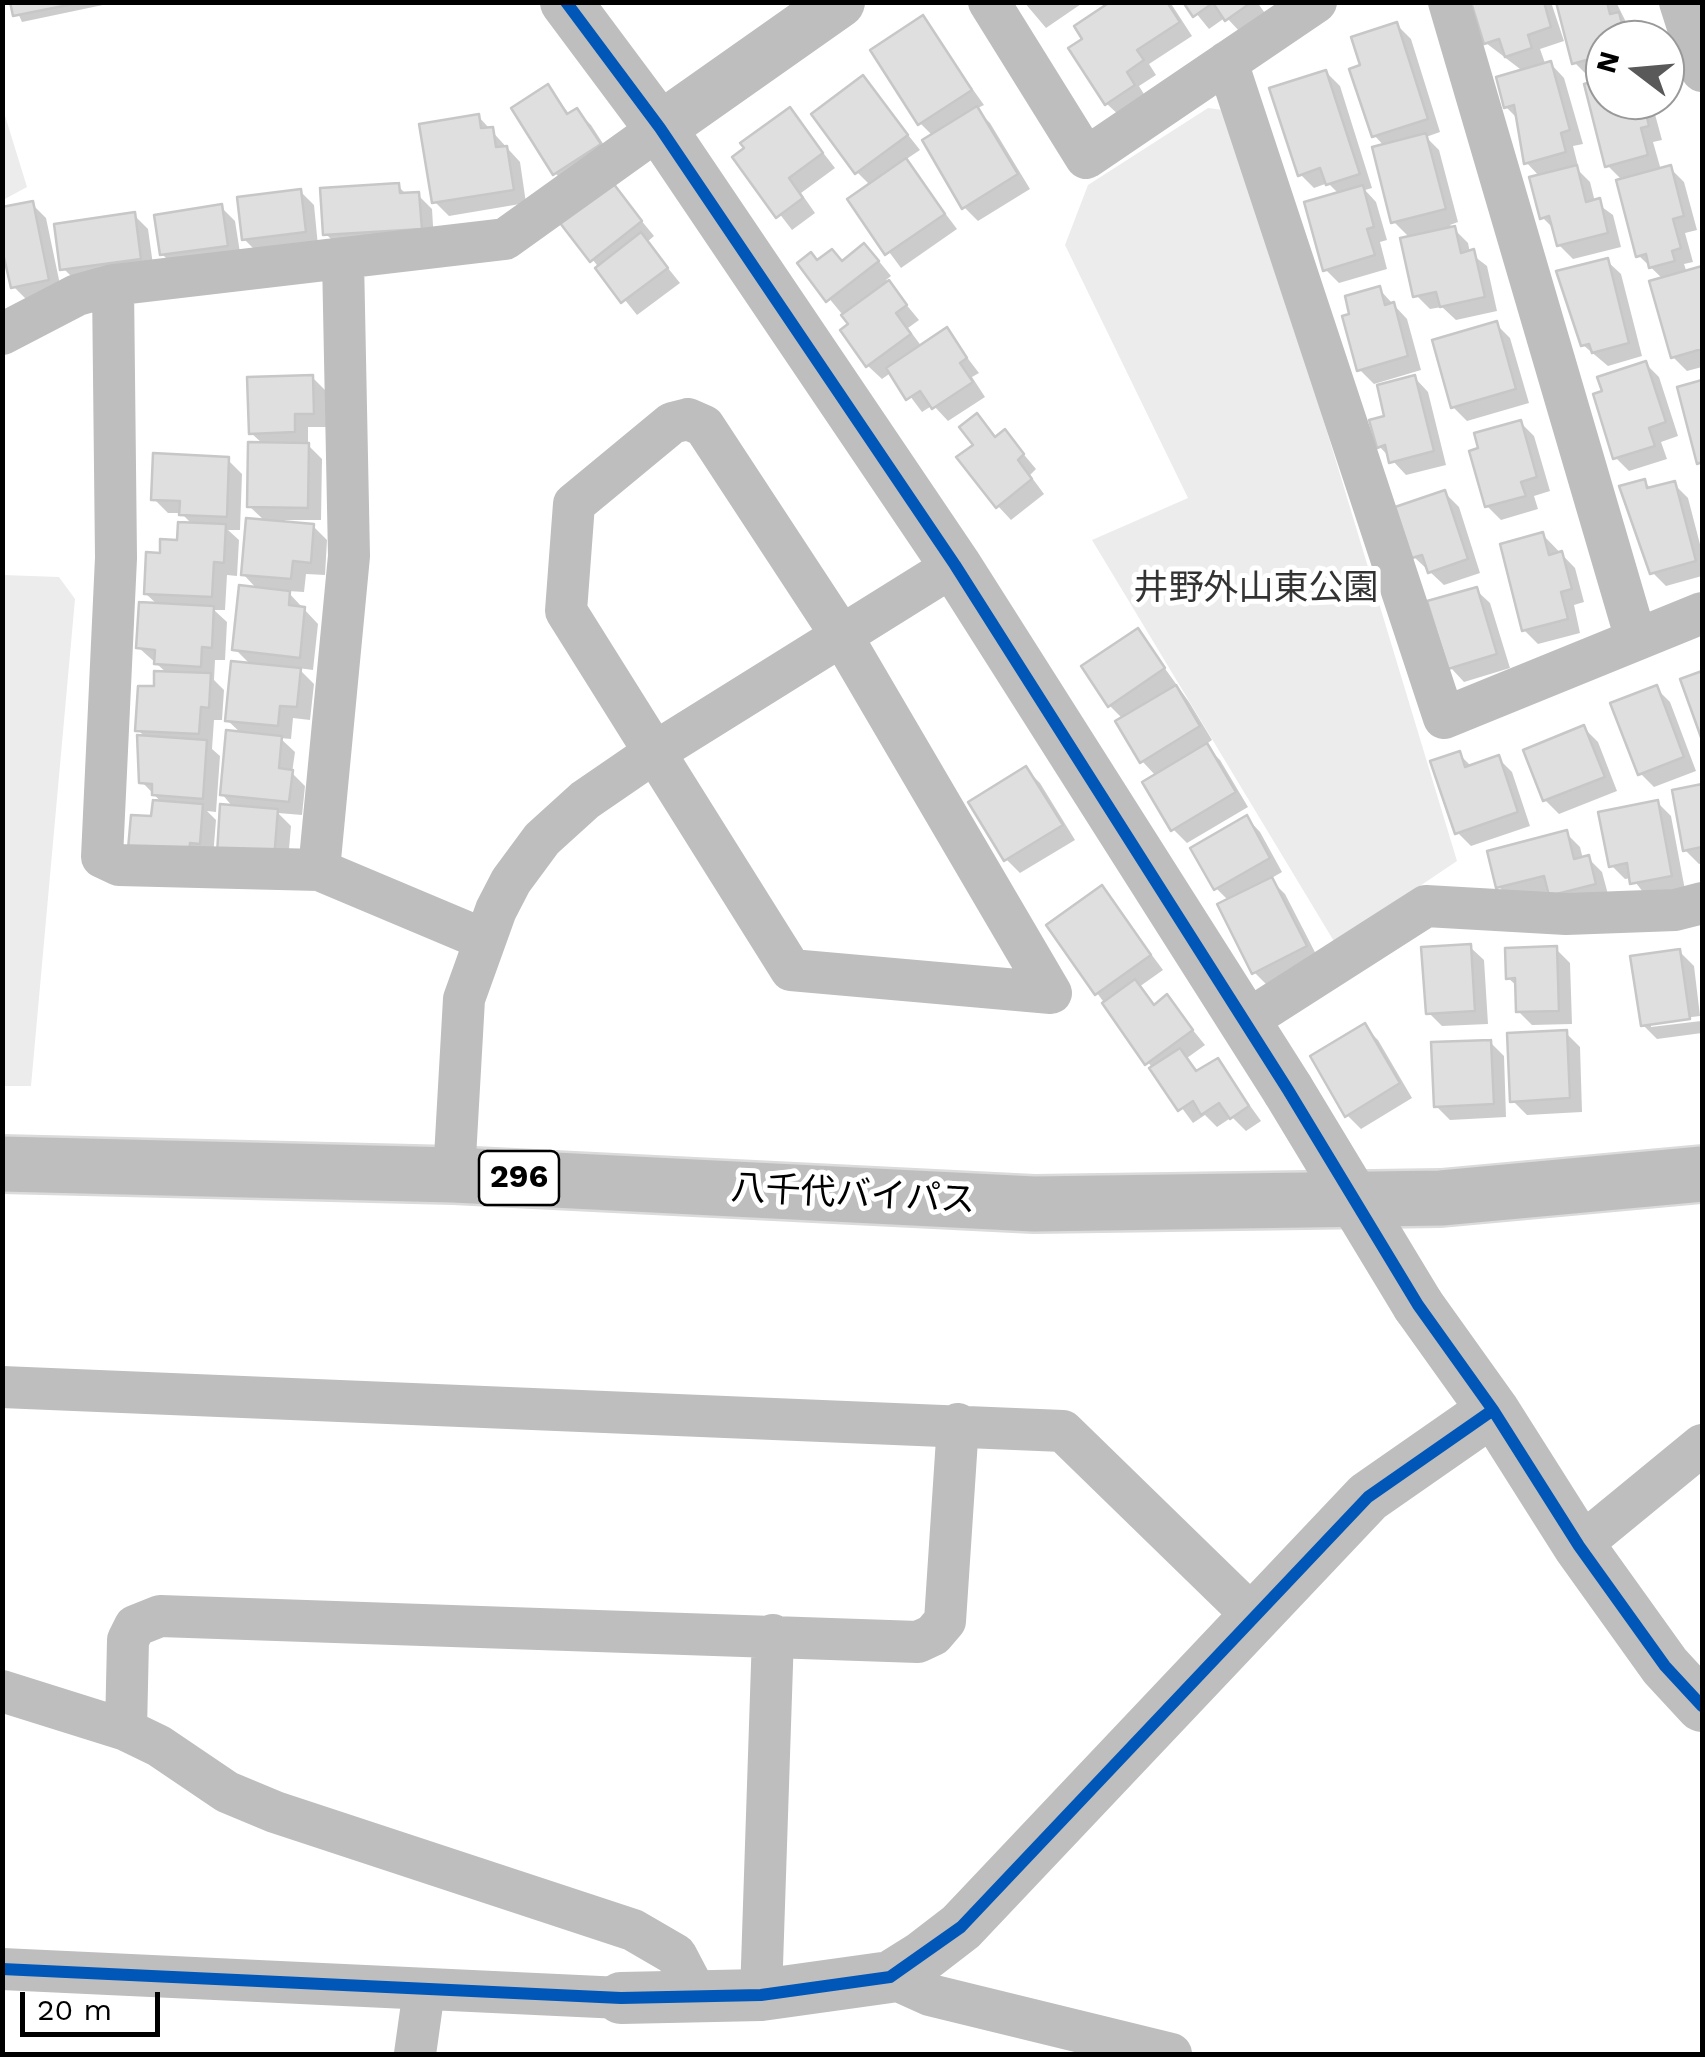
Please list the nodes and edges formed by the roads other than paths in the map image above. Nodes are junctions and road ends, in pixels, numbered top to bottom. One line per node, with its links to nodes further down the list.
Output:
1 (566, 2): 9 (street)
2 (839, 2): 9 (street)
3 (989, 2): 7 (street)
4 (1316, 2): 7 (street)
5 (1449, 2): 16 (street)
6 (1680, 2): 8 (street)
7 (1228, 62): 16 (street)
8 (1702, 71)
9 (660, 128): 10 (street); 13 (street)
10 (342, 260): 11 (street); 18 (street)
11 (114, 285): 12 (street); 18 (street)
12 (2, 334)
13 (955, 565): 15 (street); 21 (street)
14 (1702, 614): 16 (street)
15 (843, 638): 17 (street); 17 (street); 17 (street)
16 (1636, 640)
17 (655, 752): 20 (street)
18 (319, 870): 20 (street)
19 (1702, 903): 21 (street)
20 (483, 939): 24 (street)
21 (1243, 1023): 26 (street, bridge)
22 (2, 1164): 24 (highway, 八千代バイパス / 296)
23 (1702, 1174): 24 (highway, 八千代バイパス / 296)
24 (454, 1175)
25 (2, 1387): 27 (street)
26 (1492, 1410): 29 (street); 30 (street)
27 (958, 1424): 30 (street); 31 (street)
28 (1702, 1445): 29 (street)
29 (1579, 1546): 33 (street)
30 (1252, 1615): 36 (street)
31 (773, 1635): 34 (street); 38 (street)
32 (2, 1691): 34 (street)
33 (1702, 1706)
34 (126, 1730): 39 (street)
35 (2, 1969): 37 (street)
36 (890, 1977): 38 (street); 42 (street)
37 (424, 1990): 40 (street); 41 (street)
38 (760, 1994): 39 (street)
39 (697, 1996): 40 (street)
40 (621, 1998)
41 (415, 2054)
42 (1171, 2054)

